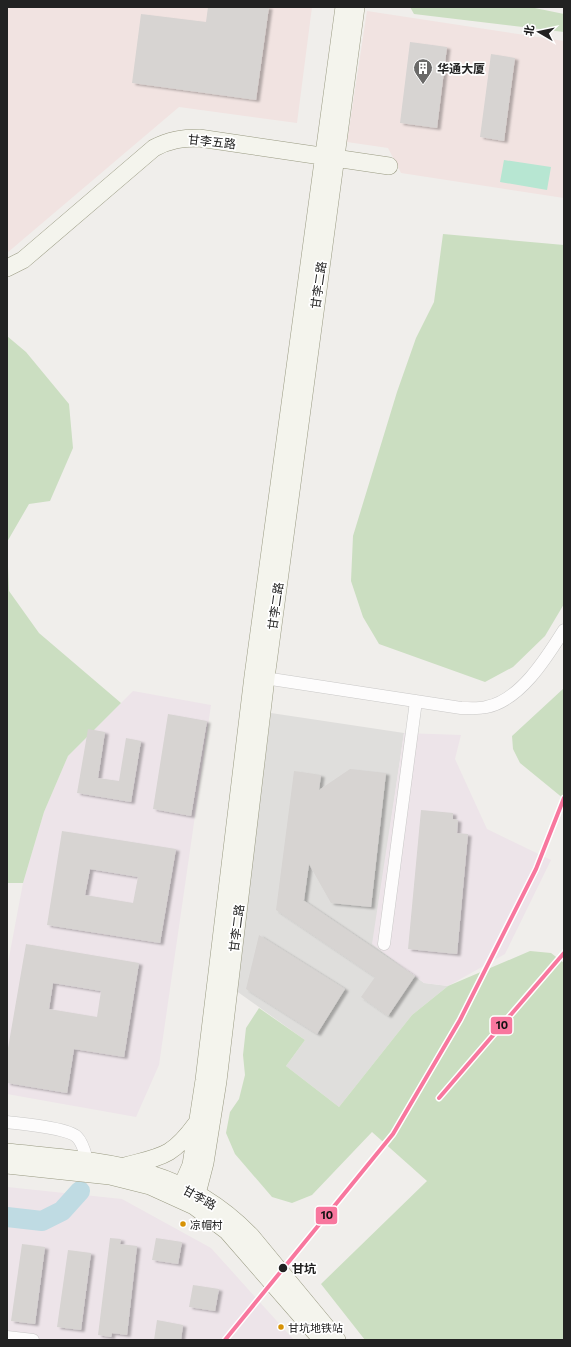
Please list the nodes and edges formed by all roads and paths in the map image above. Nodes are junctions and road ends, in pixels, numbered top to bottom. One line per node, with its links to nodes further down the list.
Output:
1 (344, 7): 3 (main road, 甘李二路)
2 (356, 7): 3 (main road, 甘李二路)
3 (330, 157): 4 (main road, 甘李五路); 5 (main road, 甘李五路); 7 (main road, 甘李二路)
4 (389, 166)
5 (7, 268)
6 (564, 630): 8 (street)
7 (259, 677): 8 (street); 11 (main road, 甘李二路); 16 (main road, 甘李二路)
8 (416, 701): 9 (street)
9 (384, 944)
10 (7, 1122): 13 (street)
11 (197, 1122): 15 (main road); 16 (main road, 甘李二路)
12 (7, 1152): 13 (main road, 甘李路)
13 (87, 1160): 15 (main road, 甘李路)
14 (7, 1165): 16 (main road, 甘李路)
15 (125, 1166): 16 (main road, 甘李路)
16 (187, 1196): 19 (main road, 甘李路); 20 (main road, 甘李路)
17 (7, 1337): 18 (street)
18 (33, 1340)
19 (322, 1340)
20 (338, 1340)

